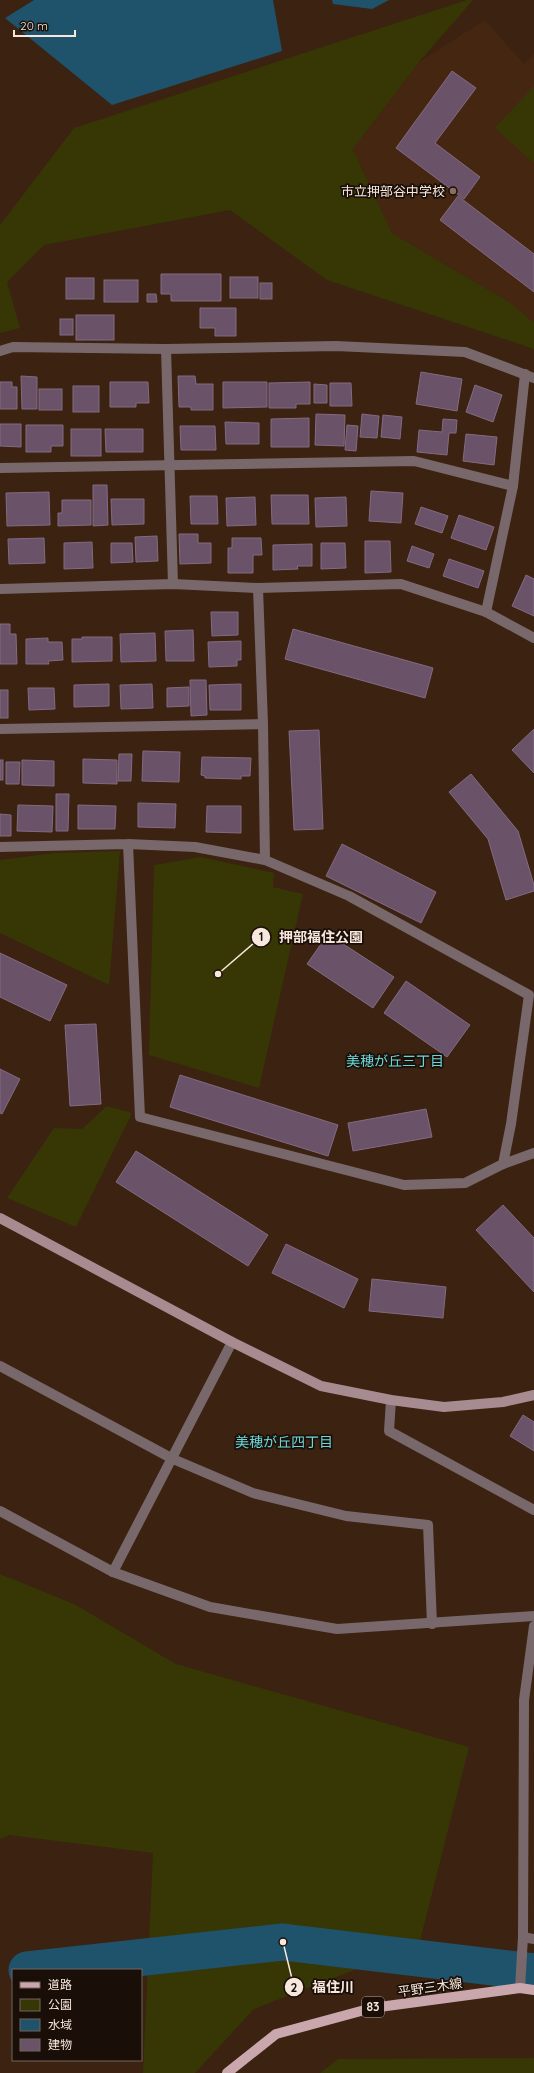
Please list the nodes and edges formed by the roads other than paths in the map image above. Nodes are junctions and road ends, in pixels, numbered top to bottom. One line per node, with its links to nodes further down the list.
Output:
1 (166, 349): 2 (street); 3 (street); 4 (street)
2 (0, 351)
3 (530, 376): 6 (street)
4 (170, 466): 5 (street); 6 (street); 7 (street)
5 (0, 468)
6 (514, 486): 10 (street)
7 (173, 584): 8 (street); 9 (street)
8 (258, 588): 10 (street); 12 (street)
9 (0, 589)
10 (486, 612): 11 (street)
11 (534, 638)
12 (263, 724): 13 (street); 16 (street)
13 (0, 729)
14 (128, 844): 15 (street); 16 (street); 18 (street)
15 (0, 847)
16 (265, 860): 18 (street)
17 (534, 1153): 18 (street)
18 (503, 1164)
19 (0, 1218): 20 (street)
20 (232, 1342): 23 (street); 24 (street)
21 (0, 1366): 24 (street)
22 (534, 1395): 23 (street)
23 (391, 1400): 25 (street)
24 (173, 1459): 27 (street); 29 (street)
25 (534, 1510)
26 (0, 1511): 27 (street)
27 (113, 1572): 29 (street)
28 (534, 1616): 29 (street)
29 (432, 1624)
30 (534, 1626): 31 (street)
31 (529, 1722): 32 (street)
32 (523, 1937): 33 (street); 34 (street)
33 (534, 1938)
34 (520, 1988): 35 (main road, 平野三木線 / 83); 36 (main road, 平野三木線 / 83)
35 (534, 1990)
36 (227, 2073)

